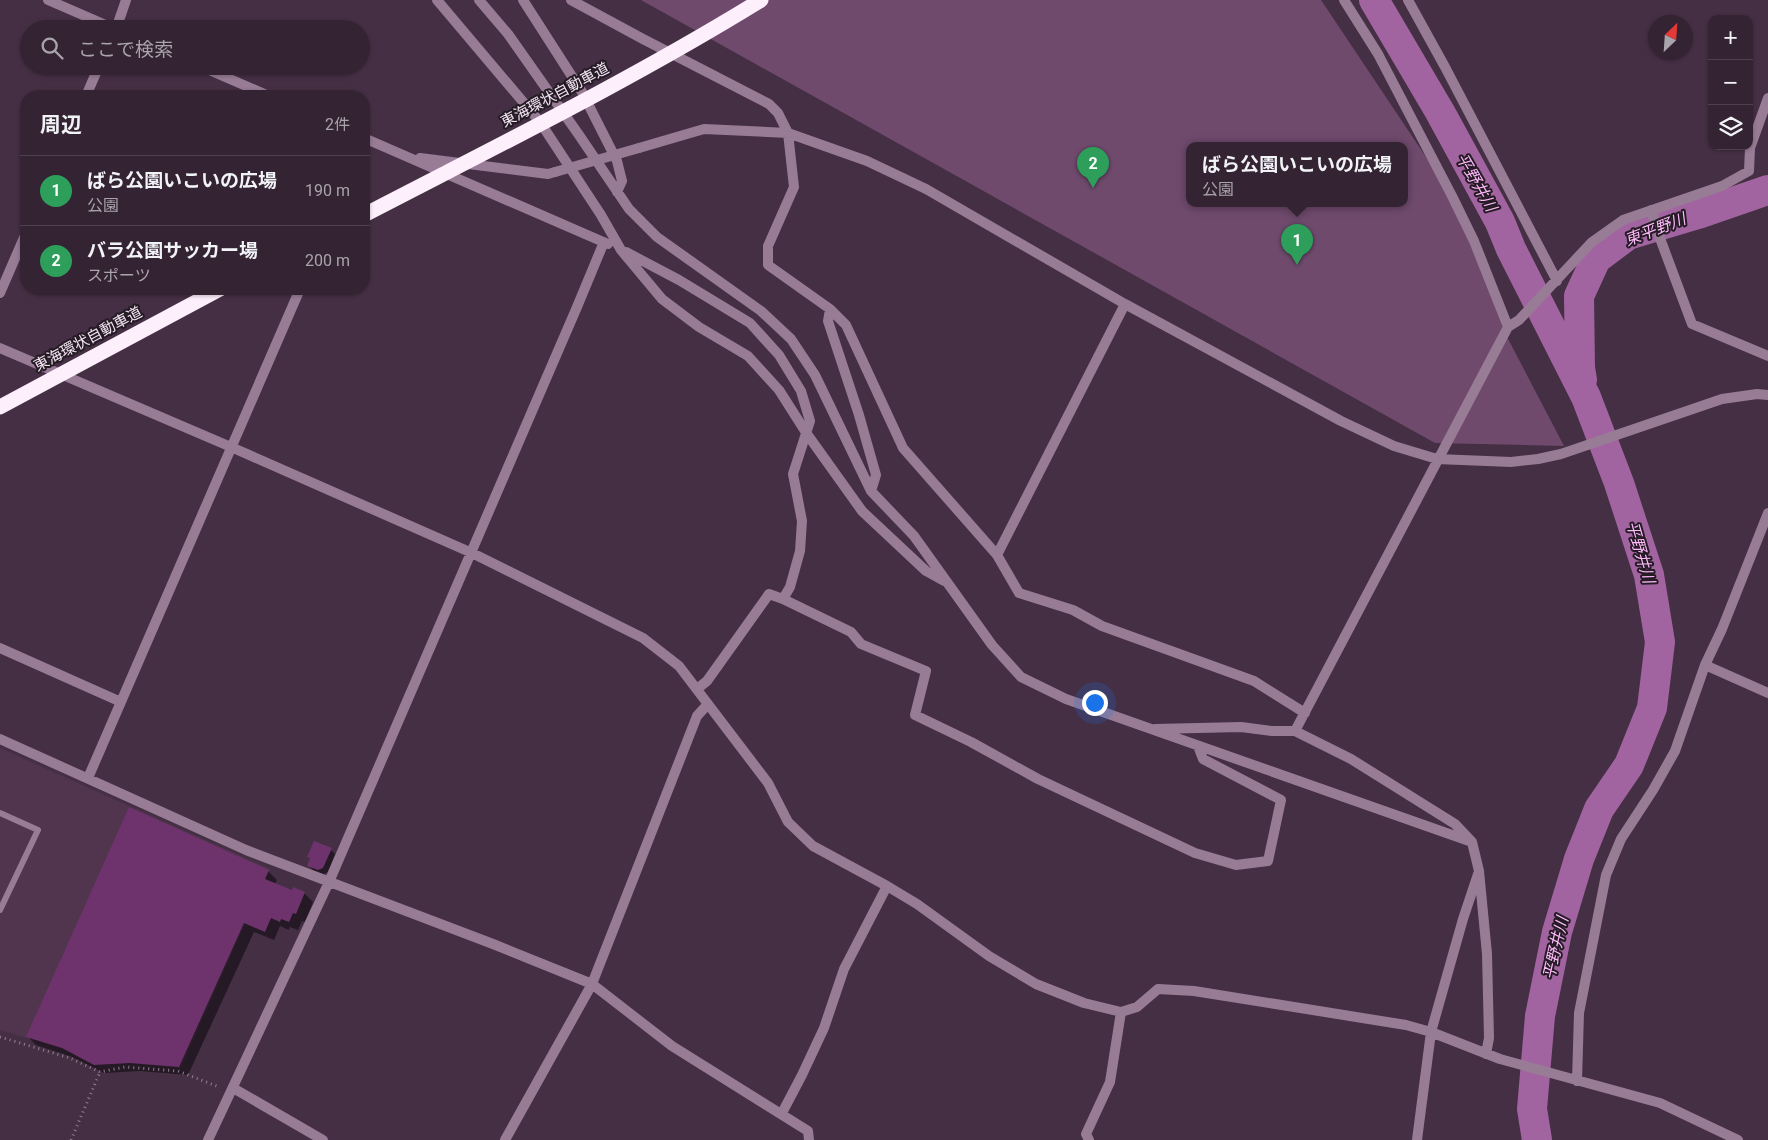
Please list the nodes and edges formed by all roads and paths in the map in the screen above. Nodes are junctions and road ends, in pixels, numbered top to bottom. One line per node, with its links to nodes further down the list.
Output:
1 (48, 0): 10 (street)
2 (126, 0): 11 (street)
3 (437, 0): 25 (street)
4 (479, 0): 20 (street)
5 (523, 0): 20 (street)
6 (571, 0): 17 (street)
7 (760, 0): 21 (highway, 東海環状自動車道, bridge)
8 (1344, 0): 34 (street)
9 (1408, 0): 26 (street)
10 (94, 20)
11 (118, 20)
12 (95, 75): 14 (street)
13 (221, 75): 15 (street)
14 (89, 90)
15 (255, 90)
16 (1768, 98): 22 (street)
17 (788, 133): 19 (street, bridge); 30 (street); 31 (street)
18 (370, 142): 19 (street)
19 (409, 157): 23 (street)
20 (617, 192): 32 (street)
21 (370, 212)
22 (1653, 214): 26 (street); 36 (street)
23 (604, 242): 25 (street); 44 (street)
24 (20, 247): 27 (street)
25 (621, 250): 33 (street); 39 (street)
26 (1555, 283): 34 (street)
27 (0, 293)
28 (209, 295): 38 (highway, 東海環状自動車道, bridge)
29 (297, 295): 40 (street)
30 (1125, 304): 41 (street); 45 (street)
31 (830, 309): 42 (street); 45 (street)
32 (761, 311): 33 (street); 42 (street)
33 (750, 323): 39 (street)
34 (1508, 327): 41 (street)
35 (0, 348): 40 (street)
36 (1768, 356)
37 (1768, 395): 41 (street)
38 (0, 407)
39 (806, 434): 46 (street); 47 (street)
40 (231, 447): 44 (street); 52 (street)
41 (1437, 459): 54 (street)
42 (871, 491): 46 (street)
43 (1768, 513): 49 (street)
44 (472, 553): 50 (street); 63 (street)
45 (997, 555): 54 (street)
46 (947, 583): 55 (street)
47 (783, 599): 50 (street); 58 (street)
48 (0, 648): 52 (street)
49 (1705, 665): 51 (street); 72 (street)
50 (697, 689): 53 (street)
51 (1768, 693)
52 (121, 702): 59 (street)
53 (708, 704): 64 (street); 66 (street)
54 (1305, 713): 56 (street)
55 (1149, 729): 56 (street); 58 (street)
56 (1295, 731): 61 (street)
57 (0, 740): 59 (street)
58 (1198, 746): 61 (street)
59 (88, 778): 63 (street)
60 (0, 813): 65 (lane)
61 (1472, 842): 62 (street)
62 (1479, 871): 68 (street); 70 (street)
63 (329, 882): 66 (street); 73 (street)
64 (887, 886): 67 (street); 74 (street)
65 (0, 910)
66 (592, 984): 74 (street); 78 (street)
67 (1121, 1012): 68 (street); 80 (street)
68 (1431, 1032): 70 (street); 81 (street)
69 (0, 1037): 71 (path)
70 (1486, 1054): 72 (street)
71 (100, 1072): 73 (path); 75 (path)
72 (1577, 1081): 82 (street)
73 (232, 1090): 76 (street); 77 (street)
74 (782, 1113): 79 (street)
75 (71, 1140)
76 (208, 1140)
77 (323, 1140)
78 (506, 1140)
79 (809, 1140)
80 (1089, 1140)
81 (1417, 1140)
82 (1738, 1140)

